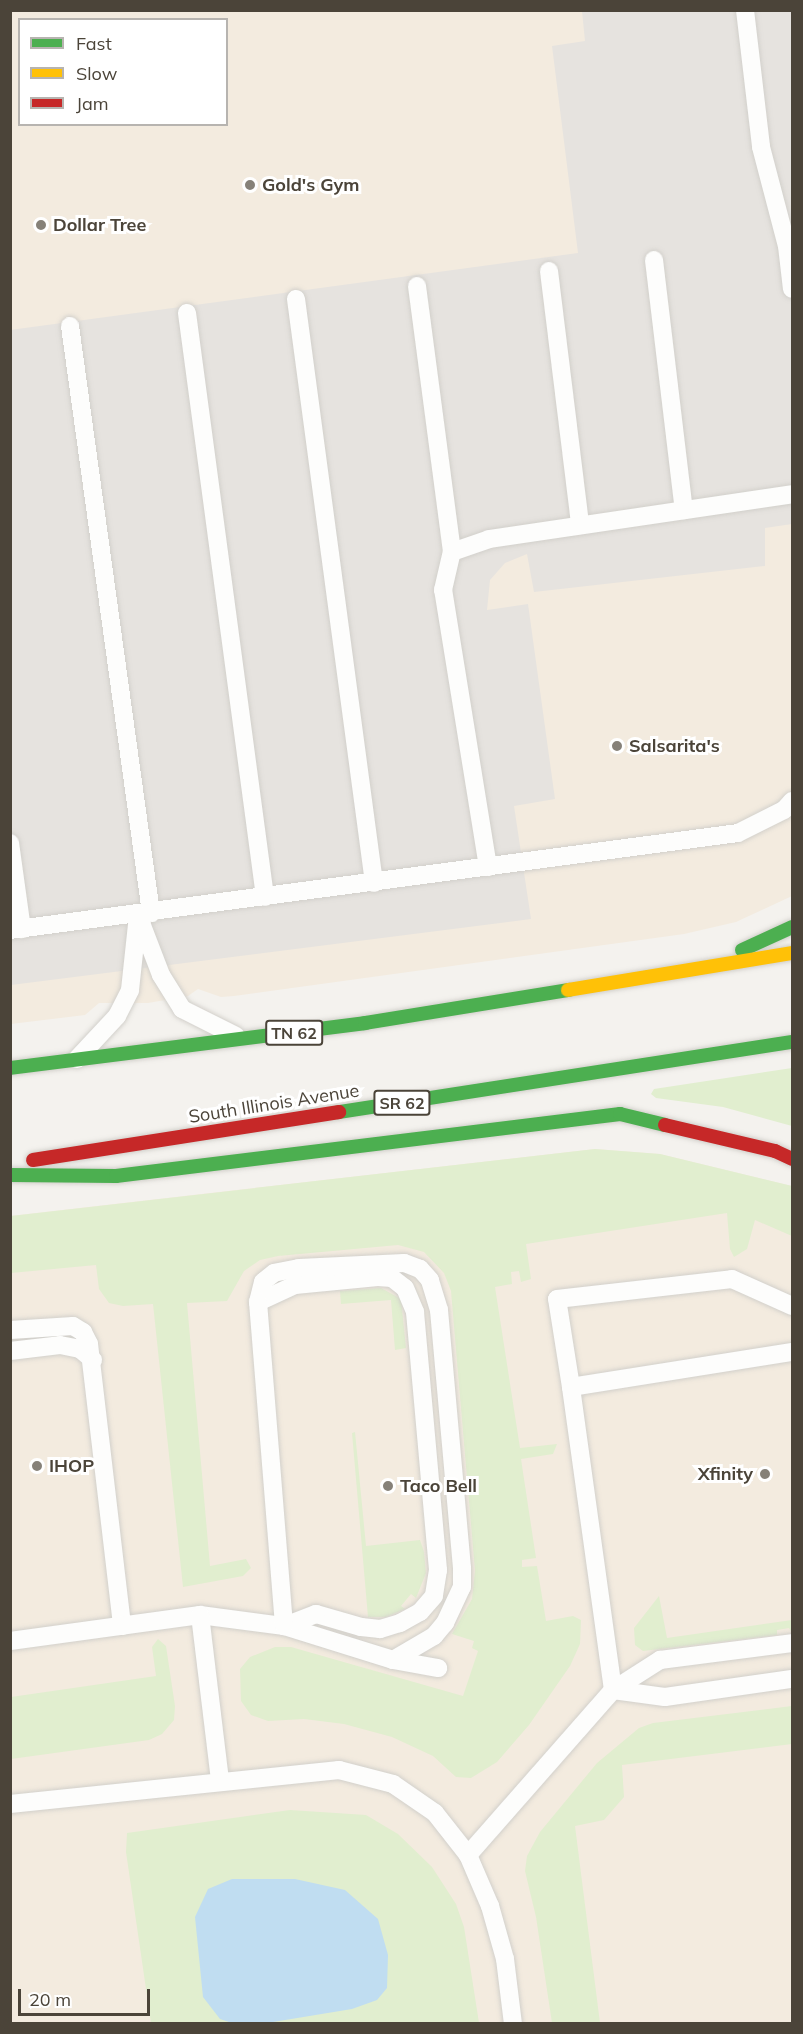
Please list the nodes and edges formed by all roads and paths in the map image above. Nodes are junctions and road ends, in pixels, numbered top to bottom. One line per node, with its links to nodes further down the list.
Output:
1 (745, 10): 5 (lane)
2 (654, 260): 10 (lane)
3 (549, 271): 11 (lane)
4 (417, 286): 12 (lane)
5 (792, 290)
6 (296, 299): 16 (lane)
7 (187, 313): 17 (lane)
8 (70, 326): 18 (lane)
9 (792, 494): 10 (lane)
10 (684, 510): 11 (lane)
11 (580, 525): 12 (lane)
12 (452, 552): 15 (lane)
13 (792, 801): 15 (lane)
14 (10, 843): 20 (lane)
15 (488, 867): 16 (lane)
16 (374, 883): 17 (lane)
17 (265, 897): 18 (lane)
18 (145, 914): 20 (lane); 23 (lane); 25 (lane)
19 (792, 927): 22 (highway)
20 (16, 930)
21 (792, 953): 22 (highway, TN 62)
22 (708, 966): 23 (highway, TN 62)
23 (243, 1040): 25 (highway, TN 62)
24 (792, 1042): 28 (highway, South Illinois Avenue / SR 62)
25 (74, 1062): 26 (highway, TN 62)
26 (10, 1068)
27 (792, 1160): 29 (highway)
28 (10, 1163)
29 (10, 1175)
30 (258, 1302): 39 (lane); 39 (lane); 42 (lane)
31 (792, 1306): 36 (lane)
32 (10, 1330): 35 (lane)
33 (10, 1351): 35 (lane)
34 (792, 1352): 36 (lane)
35 (93, 1360): 38 (lane)
36 (572, 1387): 45 (lane)
37 (200, 1615): 38 (lane); 39 (lane); 46 (lane)
38 (122, 1626): 40 (lane)
39 (284, 1626): 42 (lane)
40 (10, 1641)
41 (792, 1643): 45 (lane)
42 (393, 1660): 43 (lane)
43 (438, 1668)
44 (792, 1679): 45 (lane)
45 (613, 1690): 48 (lane)
46 (220, 1780): 47 (lane); 48 (lane)
47 (10, 1804)
48 (468, 1855): 49 (lane)
49 (513, 2024)

